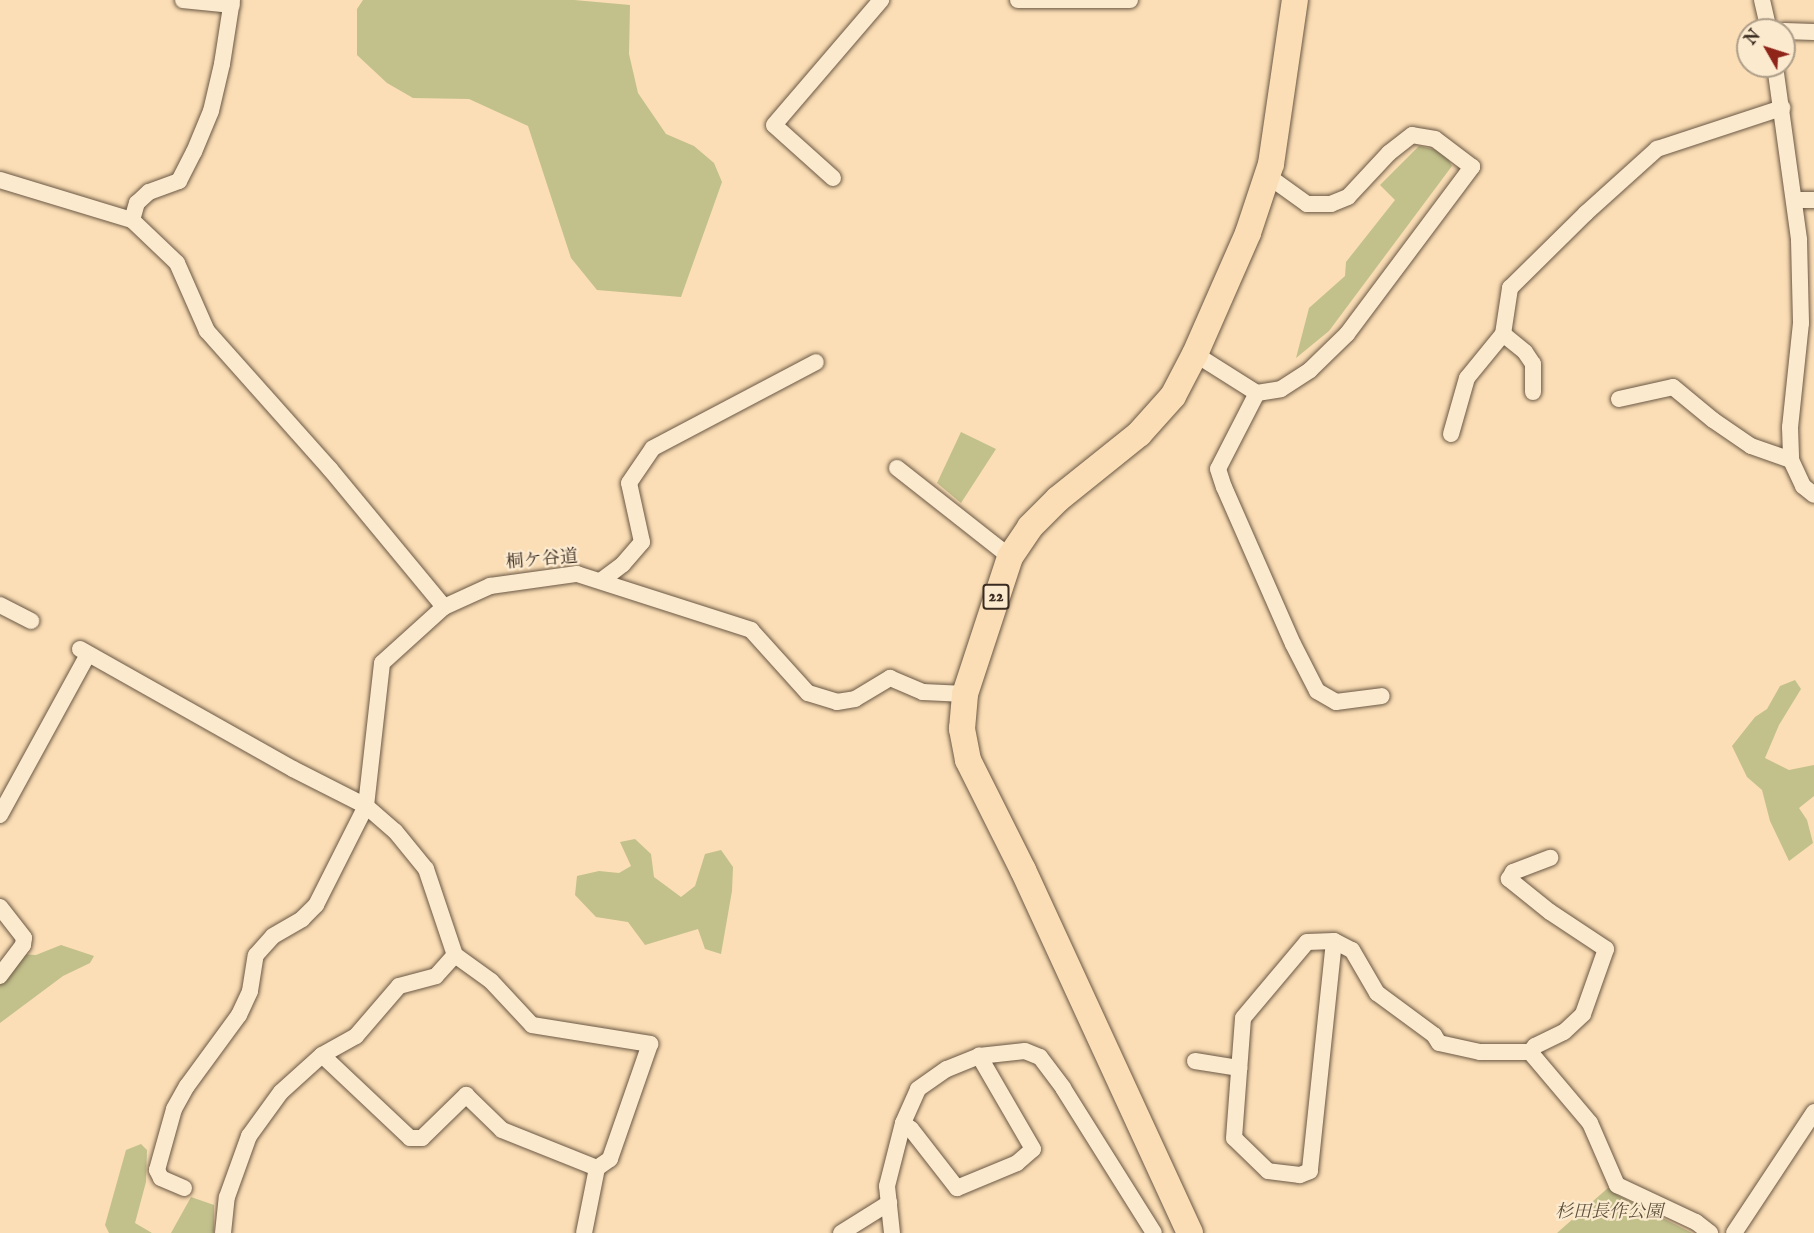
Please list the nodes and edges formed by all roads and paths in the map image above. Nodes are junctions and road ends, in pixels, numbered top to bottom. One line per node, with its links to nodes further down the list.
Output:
1 (183, 0): 7 (street)
2 (881, 0): 14 (street)
3 (1130, 0): 6 (street)
4 (1295, 0): 13 (main road, 22)
5 (1762, 0): 8 (street)
6 (1020, 1)
7 (232, 2): 18 (street)
8 (1766, 18)
9 (1796, 31): 10 (street)
10 (1814, 32)
11 (1777, 78): 12 (street)
12 (1782, 108): 16 (street); 19 (street)
13 (1268, 176): 20 (main road, 22); 23 (street)
14 (832, 178)
15 (0, 180): 18 (street)
16 (1794, 200): 17 (street); 26 (street)
17 (1814, 200)
18 (132, 220): 32 (street)
19 (1503, 334): 22 (street); 25 (street)
20 (1195, 354): 23 (street); 29 (main road, 22)
21 (816, 362): 30 (street, 桐ケ谷道)
22 (1533, 392)
23 (1257, 393): 35 (street)
24 (1618, 399): 26 (street)
25 (1451, 434)
26 (1791, 460): 28 (street)
27 (897, 468): 29 (street)
28 (1814, 495)
29 (1010, 556): 34 (main road, 22)
30 (602, 580): 32 (street, 桐ケ谷道); 34 (street)
31 (0, 604): 33 (street)
32 (444, 607): 36 (street, 桐ケ谷道)
33 (31, 621)
34 (964, 694): 58 (main road, 22)
35 (1382, 696)
36 (366, 806): 37 (street); 41 (street); 51 (street)
37 (0, 815)
38 (1550, 858): 43 (street)
39 (0, 907): 42 (street)
40 (1334, 941): 43 (street); 47 (street); 47 (street)
41 (455, 955): 44 (street); 50 (street)
42 (0, 976)
43 (1530, 1052): 59 (street)
44 (322, 1055): 50 (street); 53 (street)
45 (979, 1056): 49 (street); 49 (street); 57 (street)
46 (1195, 1061): 47 (street)
47 (1239, 1068)
48 (1814, 1112): 60 (street)
49 (903, 1123): 52 (street)
50 (597, 1168): 54 (street)
51 (184, 1188)
52 (889, 1203): 55 (street); 56 (street)
53 (224, 1233)
54 (584, 1233)
55 (841, 1233)
56 (892, 1233)
57 (1154, 1233)
58 (1190, 1233)
59 (1710, 1233)
60 (1734, 1233)

